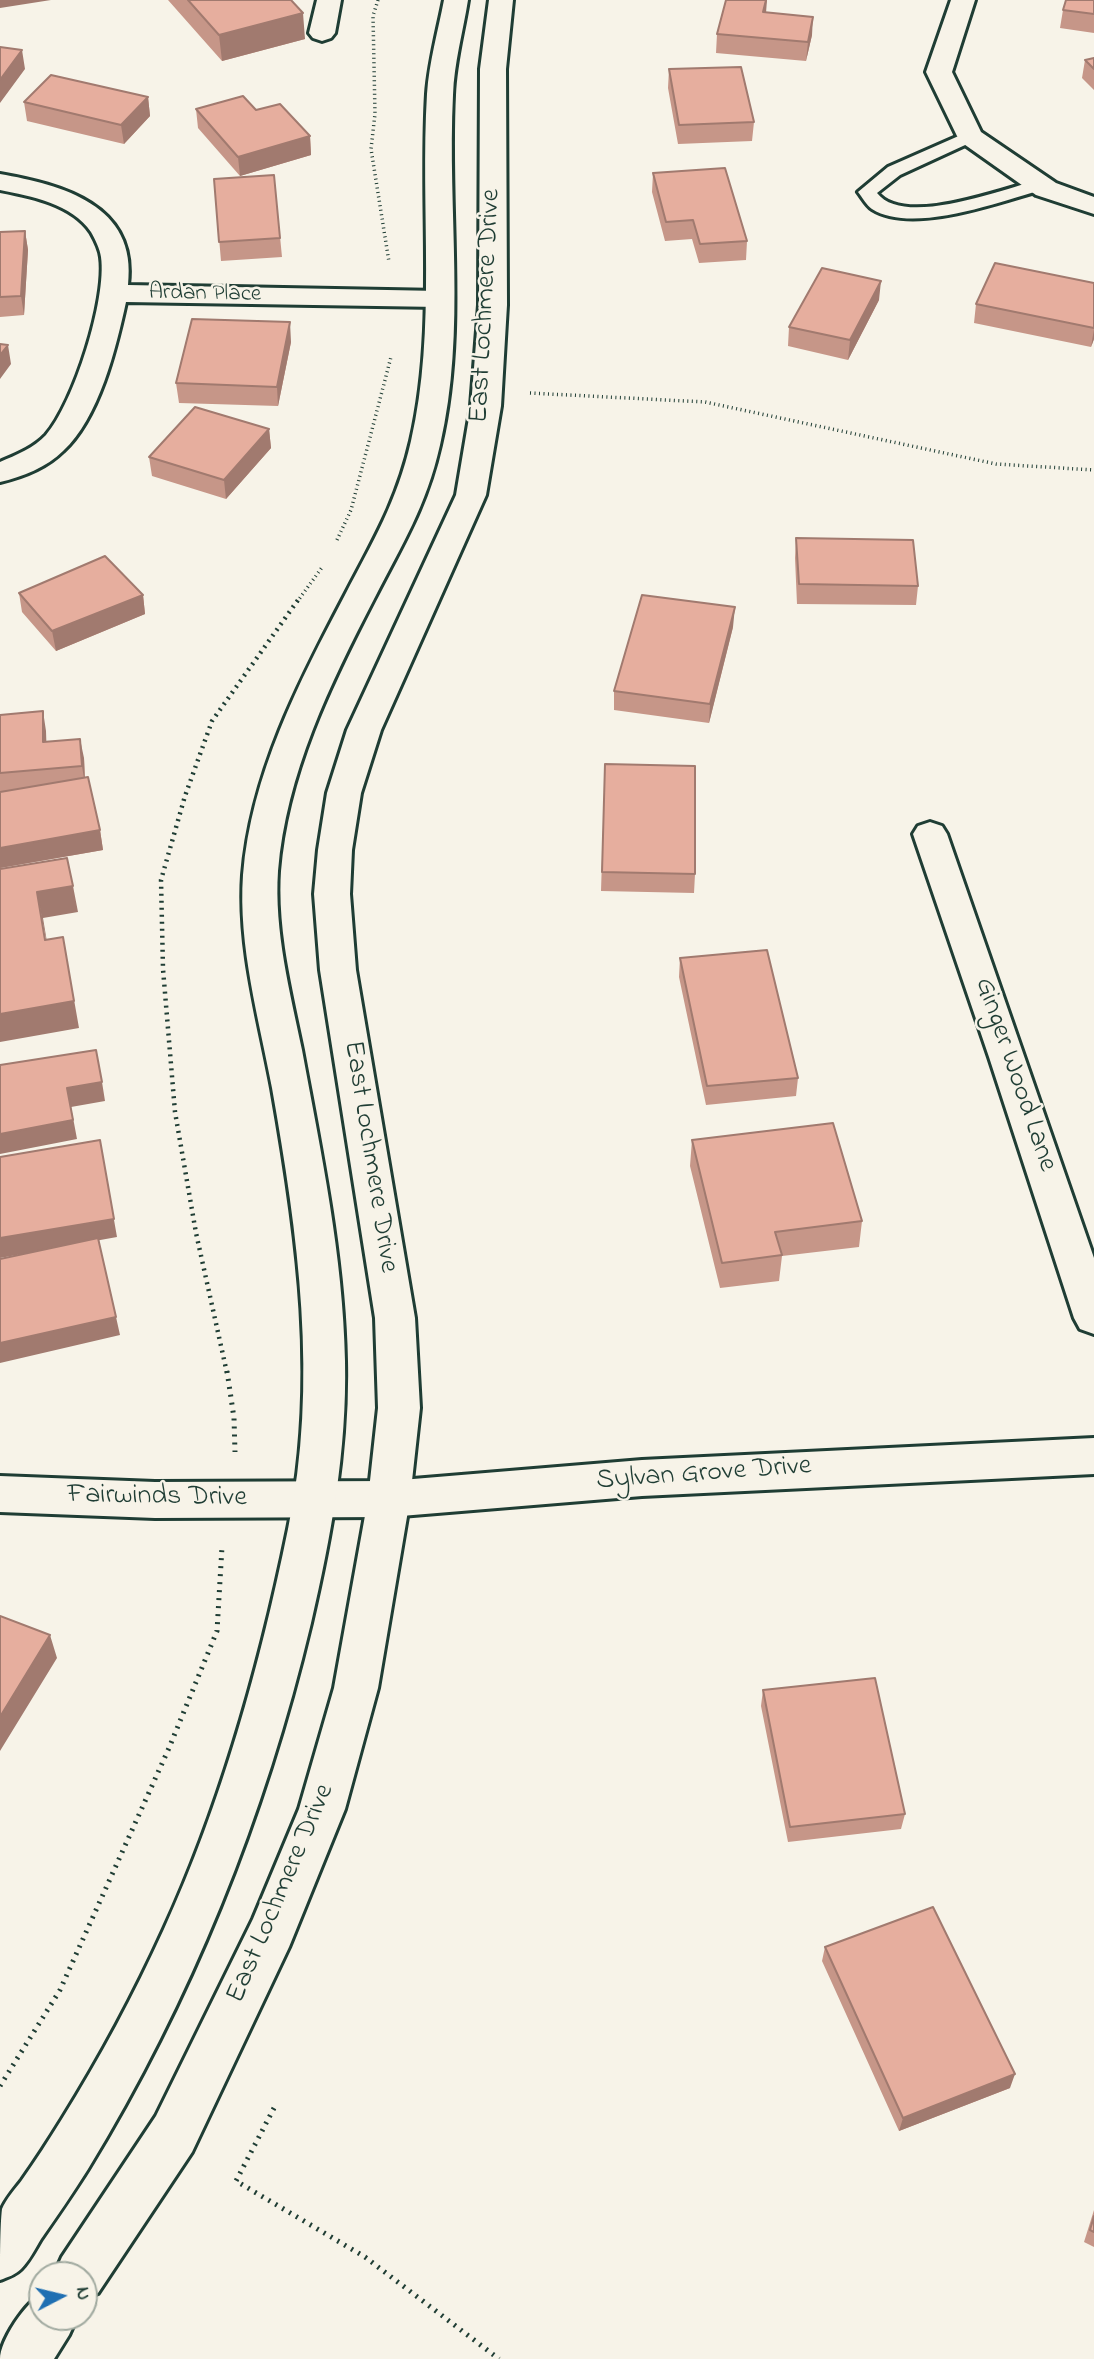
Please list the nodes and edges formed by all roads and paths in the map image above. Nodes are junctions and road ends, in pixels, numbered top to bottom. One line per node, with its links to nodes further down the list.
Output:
1 (329, 0): 6 (street)
2 (378, 0): 12 (path)
3 (456, 0): 13 (street, East Lochmere Drive)
4 (500, 0): 14 (street, East Lochmere Drive)
5 (963, 0): 7 (street)
6 (322, 33)
7 (970, 136): 9 (street); 9 (lane)
8 (0, 182): 11 (street)
9 (1039, 185): 10 (street)
10 (1094, 206)
11 (113, 293): 12 (street, Ardan Place); 16 (street)
12 (386, 297): 13 (street, Ardan Place); 17 (path)
13 (439, 299): 25 (street, East Lochmere Drive)
14 (487, 390): 15 (path); 24 (street, East Lochmere Drive)
15 (1094, 470)
16 (0, 473)
17 (332, 550)
18 (328, 559): 23 (path)
19 (930, 834): 20 (street, Ginger Wood Lane)
20 (1094, 1318)
21 (1094, 1457): 24 (street, Sylvan Grove Drive)
22 (0, 1493): 23 (street, Fairwinds Drive)
23 (225, 1499): 25 (street, Fairwinds Drive); 26 (path)
24 (389, 1499): 25 (street, Sylvan Grove Drive); 29 (street, East Lochmere Drive)
25 (315, 1501): 28 (street, East Lochmere Drive)
26 (0, 2086)
27 (274, 2108): 32 (path)
28 (0, 2255)
29 (89, 2261)
30 (42, 2331): 31 (street)
31 (23, 2359)
32 (499, 2359)

